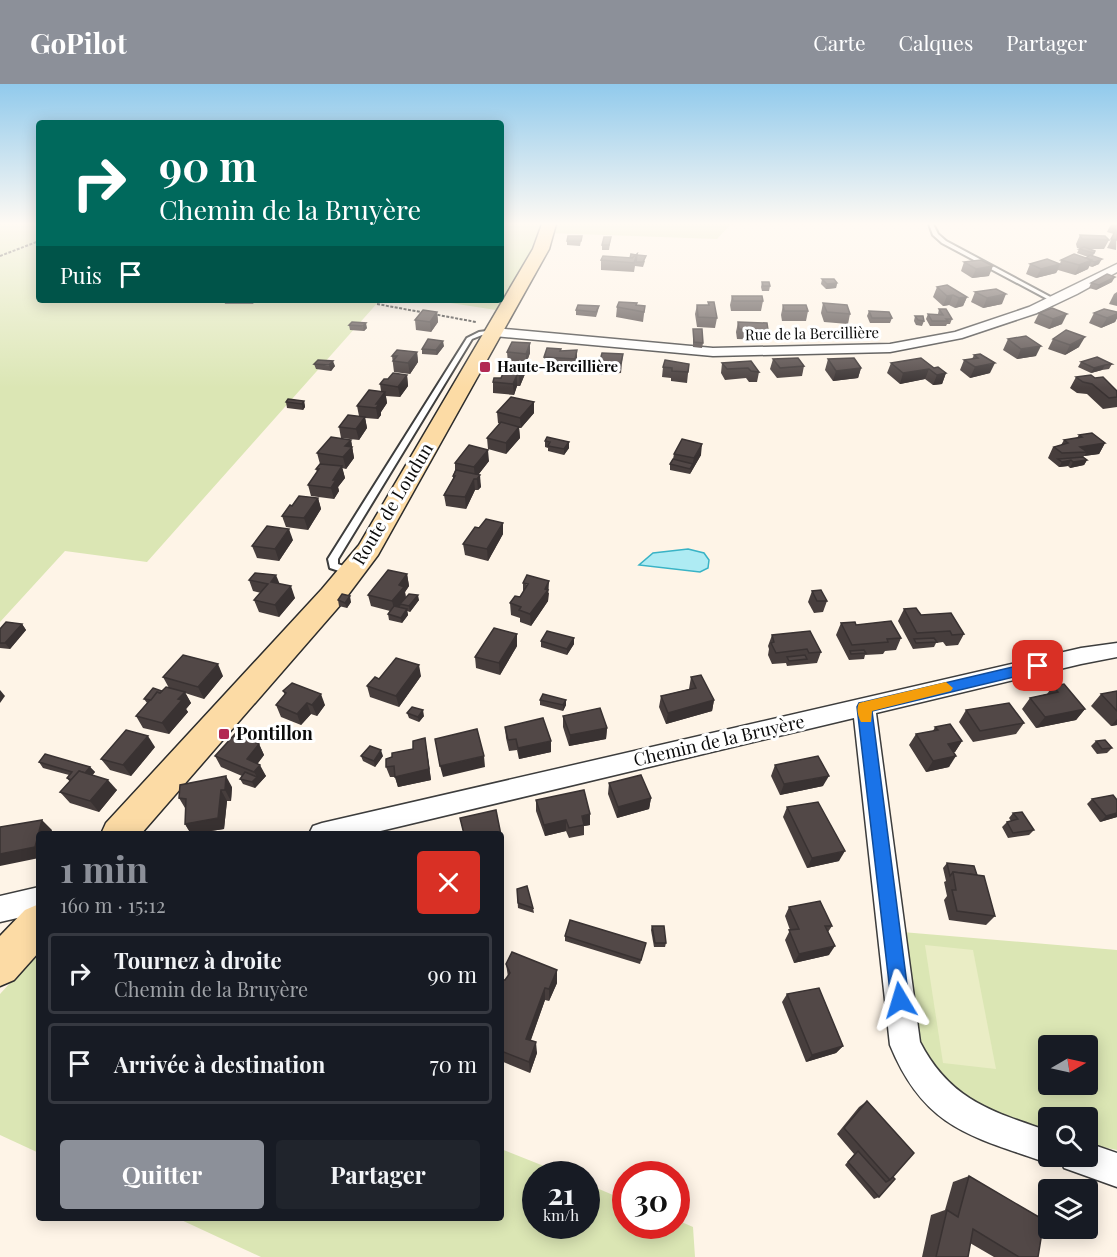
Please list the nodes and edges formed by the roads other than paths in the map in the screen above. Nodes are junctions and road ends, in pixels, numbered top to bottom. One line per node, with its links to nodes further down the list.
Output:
1 (524, 279): 5 (main road, Route de Loudun)
2 (1013, 279): 4 (lane)
3 (1096, 279): 4 (street, Rue de la Bercillière)
4 (1055, 301): 5 (street, Rue de la Bercillière)
5 (495, 329): 8 (main road, Route de Loudun)
6 (1117, 650): 7 (street, Chemin de la Bruyère)
7 (864, 707): 9 (street, Chemin de la Bruyère); 14 (street)
8 (121, 831)
9 (335, 831)
10 (36, 901): 11 (street)
11 (0, 909)
12 (36, 926): 13 (main road)
13 (0, 966)
14 (1038, 1143)
15 (1098, 1164): 16 (street)
16 (1117, 1170)

